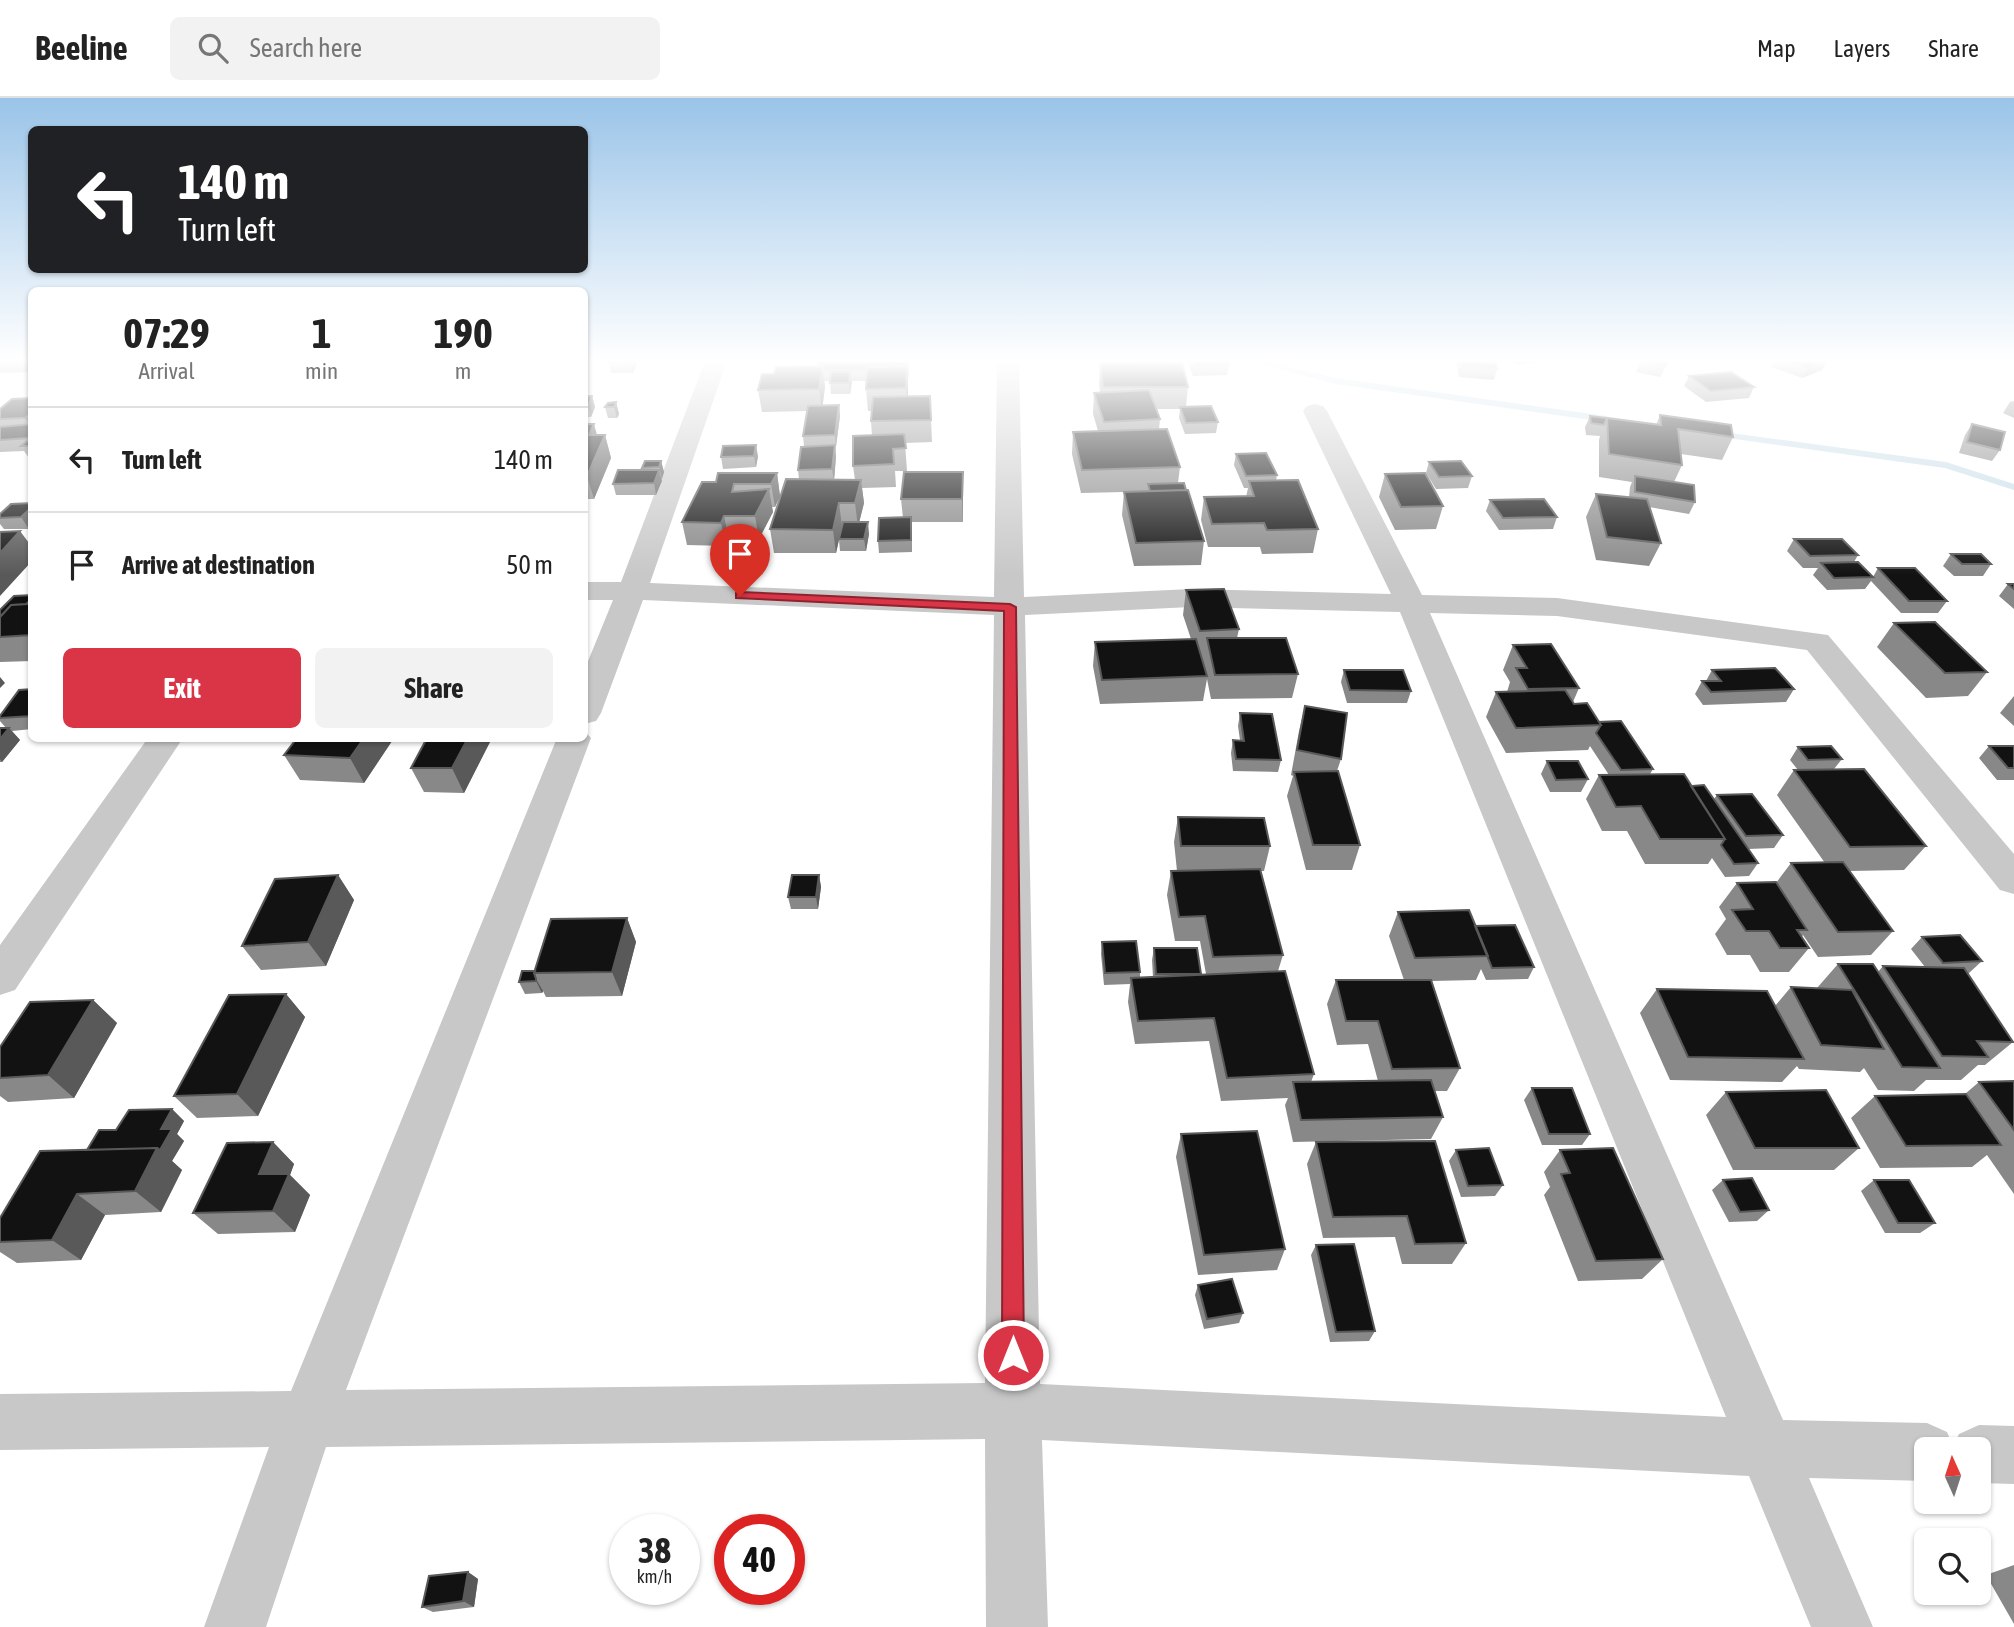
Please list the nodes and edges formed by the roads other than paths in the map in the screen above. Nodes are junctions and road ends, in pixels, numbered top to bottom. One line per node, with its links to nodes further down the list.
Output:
1 (690, 432): 5 (street)
2 (1009, 432): 7 (street)
3 (1326, 432): 6 (street)
4 (588, 591): 5 (street)
5 (632, 591): 7 (street); 8 (street)
6 (1411, 603): 7 (street); 11 (street); 16 (street)
7 (1010, 607): 13 (street)
8 (588, 703)
9 (163, 742): 12 (street)
10 (572, 742): 14 (street)
11 (2014, 880)
12 (0, 978)
13 (1013, 1411): 14 (street); 16 (street); 21 (street)
14 (308, 1418): 15 (street); 20 (street)
15 (0, 1422)
16 (1765, 1447): 17 (street); 22 (street)
17 (1914, 1452)
18 (1992, 1454): 19 (street)
19 (2014, 1455)
20 (235, 1627)
21 (1017, 1627)
22 (1842, 1627)

